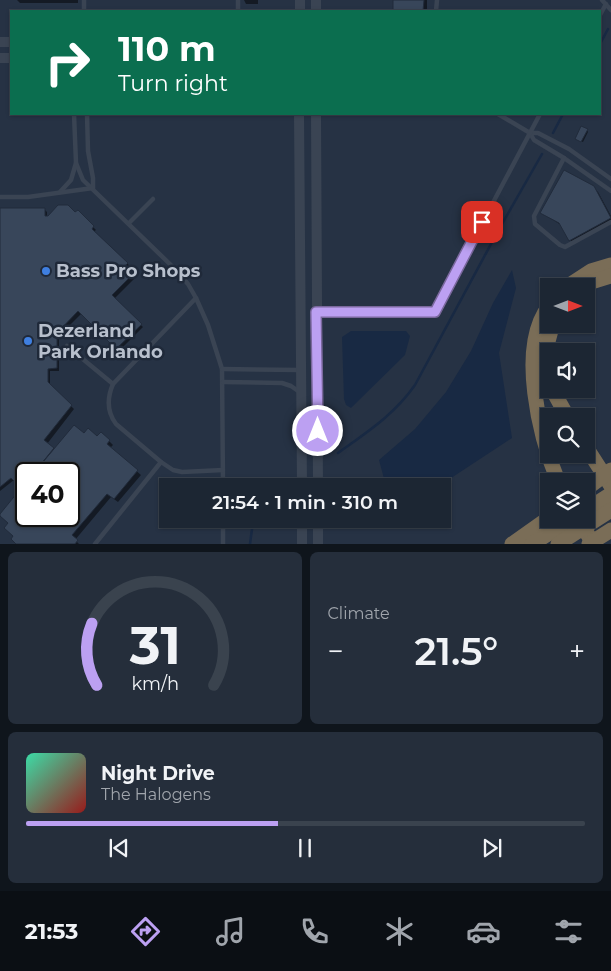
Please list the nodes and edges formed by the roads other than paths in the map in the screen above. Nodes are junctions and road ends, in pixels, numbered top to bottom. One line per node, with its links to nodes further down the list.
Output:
1 (604, 2): 2 (lane)
2 (611, 10)
3 (74, 115): 11 (lane)
4 (88, 115): 13 (lane)
5 (300, 115): 29 (street)
6 (316, 115): 25 (street)
7 (500, 115): 9 (lane)
8 (539, 115): 9 (lane)
9 (530, 133): 10 (lane); 12 (lane); 25 (lane)
10 (564, 158): 14 (lane); 18 (lane)
11 (76, 163): 13 (lane); 15 (lane)
12 (611, 179)
13 (93, 188): 15 (lane); 19 (lane)
14 (611, 191)
15 (60, 192): 16 (lane)
16 (0, 197)
17 (153, 199): 19 (lane)
18 (611, 222)
19 (129, 224): 24 (lane)
20 (611, 265): 22 (highway)
21 (611, 276): 23 (highway)
22 (580, 278)
23 (595, 281)
24 (196, 298): 28 (lane); 31 (lane)
25 (316, 312): 33 (street)
26 (540, 324): 38 (highway)
27 (67, 346): 31 (lane)
28 (222, 369): 29 (lane); 30 (lane)
29 (302, 370): 32 (street); 33 (street)
30 (223, 382): 32 (lane); 37 (lane)
31 (113, 384): 35 (lane)
32 (301, 393): 40 (street)
33 (318, 394): 41 (street)
34 (595, 457): 36 (highway)
35 (161, 462): 37 (lane); 56 (lane)
36 (605, 469): 43 (highway); 44 (highway)
37 (223, 470): 39 (lane)
38 (555, 473)
39 (223, 478)
40 (302, 478)
41 (318, 478)
42 (611, 479): 45 (highway)
43 (595, 480)
44 (611, 486)
45 (595, 489)
46 (611, 494): 47 (highway)
47 (595, 504)
48 (611, 510): 61 (highway)
49 (223, 528): 57 (lane)
50 (302, 528): 58 (street)
51 (318, 528): 59 (street)
52 (551, 528): 55 (highway)
53 (583, 528): 63 (highway)
54 (611, 530): 62 (highway)
55 (532, 536): 60 (highway)
56 (95, 544)
57 (223, 544)
58 (302, 544)
59 (318, 544)
60 (512, 544)
61 (558, 544)
62 (589, 544)
63 (594, 544)

